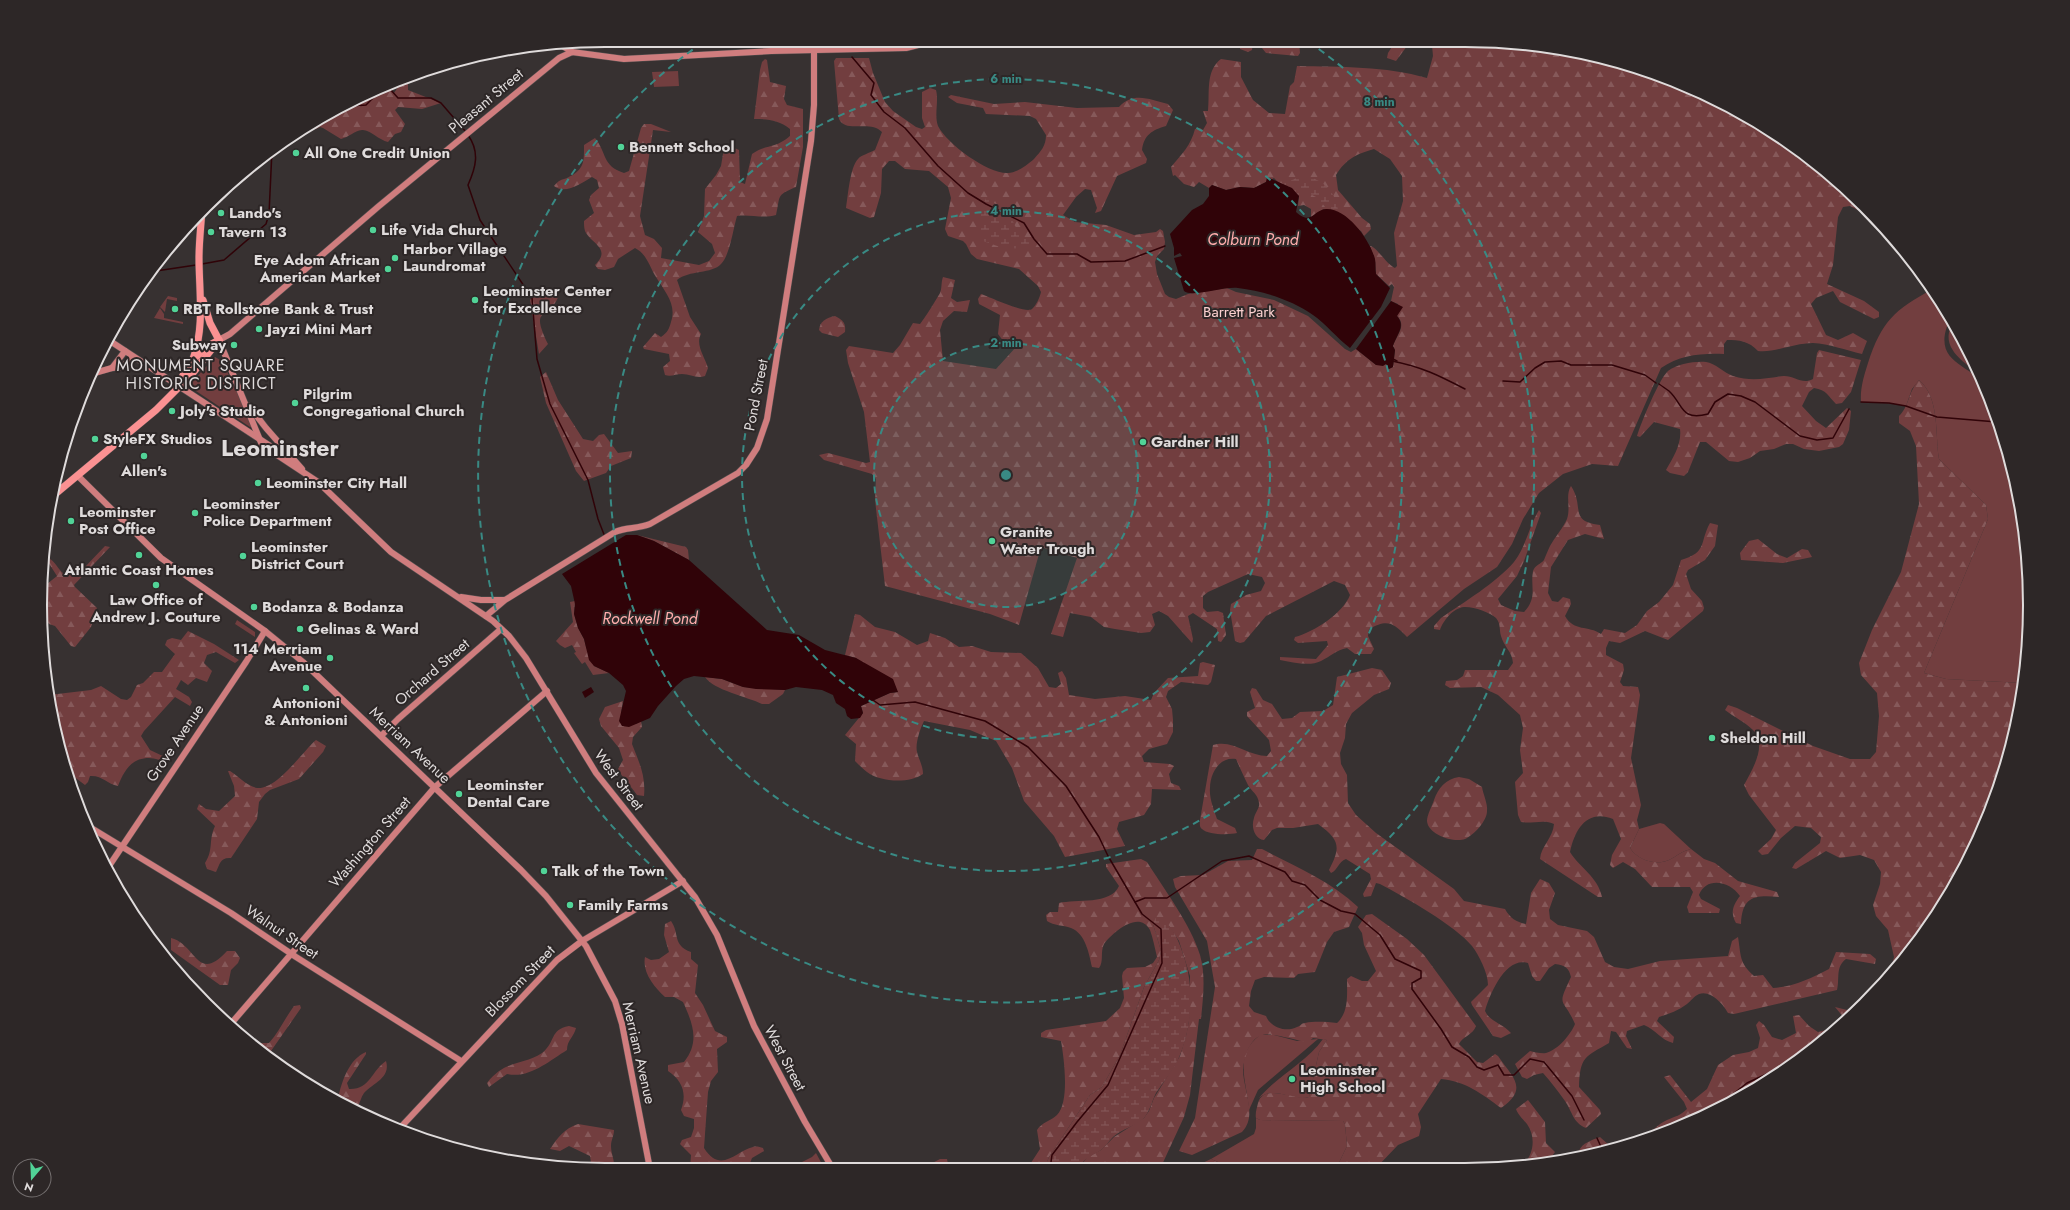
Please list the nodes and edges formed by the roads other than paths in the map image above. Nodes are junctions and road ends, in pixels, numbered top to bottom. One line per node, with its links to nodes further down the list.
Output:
1 (910, 47): 3 (street)
2 (566, 48): 4 (street)
3 (814, 50): 4 (street); 21 (street, Pond Street)
4 (572, 52): 7 (street, Pleasant Street)
5 (201, 219): 6 (main road)
6 (201, 294): 7 (main road); 11 (main road)
7 (219, 340): 11 (main road); 14 (main road); 15 (street)
8 (113, 343): 9 (street, West Street)
9 (125, 351): 10 (street, West Street); 12 (street)
10 (133, 356): 12 (street); 14 (street, West Street)
11 (193, 359): 14 (main road)
12 (112, 368): 13 (street)
13 (98, 372)
14 (179, 386): 16 (street, West Street); 18 (main road)
15 (246, 402): 16 (street); 17 (street, West Street)
16 (260, 441): 17 (street, West Street)
17 (304, 473): 20 (street, West Street)
18 (78, 476): 19 (main road); 24 (street, Merriam Avenue)
19 (59, 492)
20 (458, 597): 21 (street); 22 (street, West Street)
21 (505, 600): 22 (street, Pond Street)
22 (486, 616): 23 (street, West Street)
23 (501, 629): 25 (street, West Street); 26 (street, Orchard Street)
24 (265, 631): 26 (street, Merriam Avenue); 29 (street, Grove Avenue)
25 (547, 691): 27 (street, Washington Street); 31 (street, West Street)
26 (381, 736): 27 (street, Merriam Avenue)
27 (436, 787): 32 (street, Merriam Avenue); 33 (street, Washington Street)
28 (94, 830): 29 (street, Walnut Street)
29 (120, 847): 30 (street, Grove Avenue); 33 (street, Walnut Street)
30 (111, 863)
31 (683, 881): 32 (street, Blossom Street); 38 (street, West Street)
32 (582, 941): 35 (street, Blossom Street); 37 (street, Merriam Avenue)
33 (292, 954): 34 (street, Washington Street); 35 (street, Walnut Street)
34 (233, 1021)
35 (461, 1061): 36 (street, Blossom Street)
36 (403, 1125)
37 (649, 1163)
38 (829, 1163)

